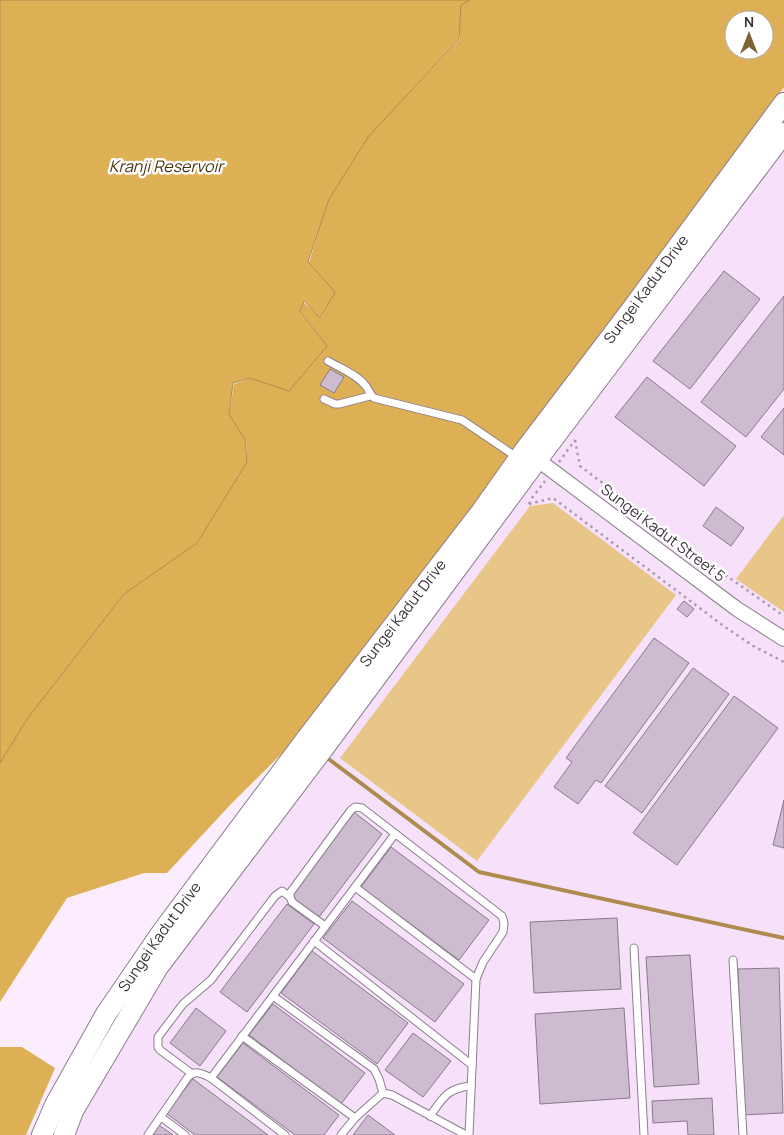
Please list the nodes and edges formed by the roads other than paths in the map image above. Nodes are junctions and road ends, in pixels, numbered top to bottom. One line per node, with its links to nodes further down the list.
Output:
1 (784, 103): 6 (main road, Sungei Kadut Drive)
2 (784, 133): 6 (main road, Sungei Kadut Drive)
3 (328, 361): 4 (lane)
4 (370, 396): 5 (lane); 6 (lane)
5 (324, 398)
6 (527, 456): 7 (street, Sungei Kadut Street 5); 26 (main road, Sungei Kadut Drive); 27 (main road, Sungei Kadut Drive)
7 (784, 639)
8 (395, 834): 9 (lane); 10 (lane); 15 (lane)
9 (355, 887): 11 (lane); 15 (lane)
10 (290, 897): 11 (lane); 19 (lane)
11 (325, 926): 12 (lane)
12 (314, 941): 16 (lane); 18 (lane)
13 (634, 948): 33 (lane)
14 (733, 960): 34 (lane)
15 (476, 978): 18 (lane)
16 (272, 996): 17 (lane); 22 (lane)
17 (242, 1036): 20 (lane); 25 (lane)
18 (472, 1065): 21 (lane)
19 (192, 1074): 20 (lane); 24 (lane)
20 (211, 1078): 30 (lane)
21 (471, 1086): 23 (lane); 32 (lane)
22 (383, 1093): 23 (lane); 25 (lane)
23 (430, 1116): 32 (lane)
24 (161, 1117): 28 (lane); 29 (lane)
25 (355, 1118): 31 (lane)
26 (42, 1135)
27 (64, 1135)
28 (148, 1135)
29 (185, 1135)
30 (285, 1135)
31 (341, 1135)
32 (468, 1135)
33 (644, 1135)
34 (743, 1135)

